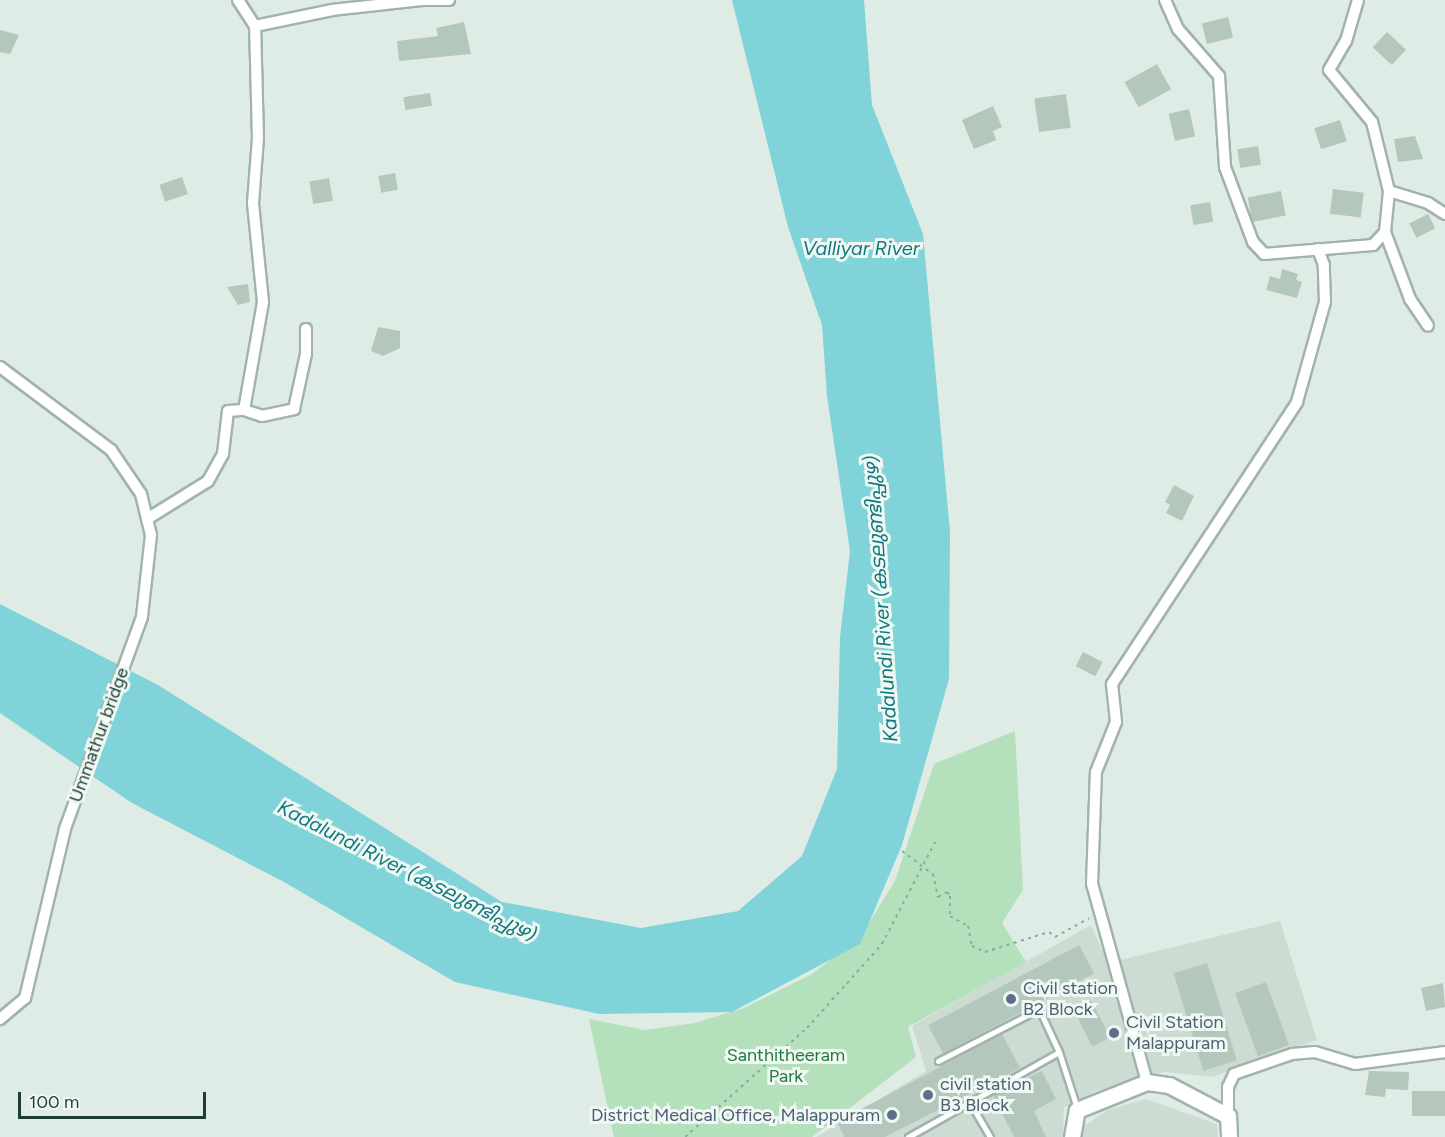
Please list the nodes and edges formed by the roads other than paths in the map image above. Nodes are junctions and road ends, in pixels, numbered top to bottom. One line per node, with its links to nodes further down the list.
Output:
1 (238, 0): 6 (street)
2 (423, 0): 3 (street); 6 (street)
3 (449, 0)
4 (1165, 0): 10 (street)
5 (1358, 0): 7 (street)
6 (255, 26): 14 (street)
7 (1389, 191): 8 (street); 9 (street)
8 (1445, 214)
9 (1385, 232): 10 (street); 11 (street)
10 (1318, 249): 20 (street)
11 (1428, 326)
12 (306, 329): 14 (street)
13 (0, 368): 15 (street, Ummathur bridge)
14 (244, 410): 15 (street)
15 (147, 519): 16 (street, Ummathur bridge)
16 (0, 1019)
17 (1059, 1052): 19 (lane); 21 (lane); 22 (lane)
18 (1445, 1052): 23 (street)
19 (938, 1061)
20 (1147, 1082): 22 (street); 23 (street)
21 (969, 1101): 24 (lane); 25 (lane)
22 (1077, 1110): 26 (street)
23 (1228, 1116): 27 (street)
24 (908, 1137)
25 (990, 1137)
26 (1072, 1137)
27 (1229, 1137)

